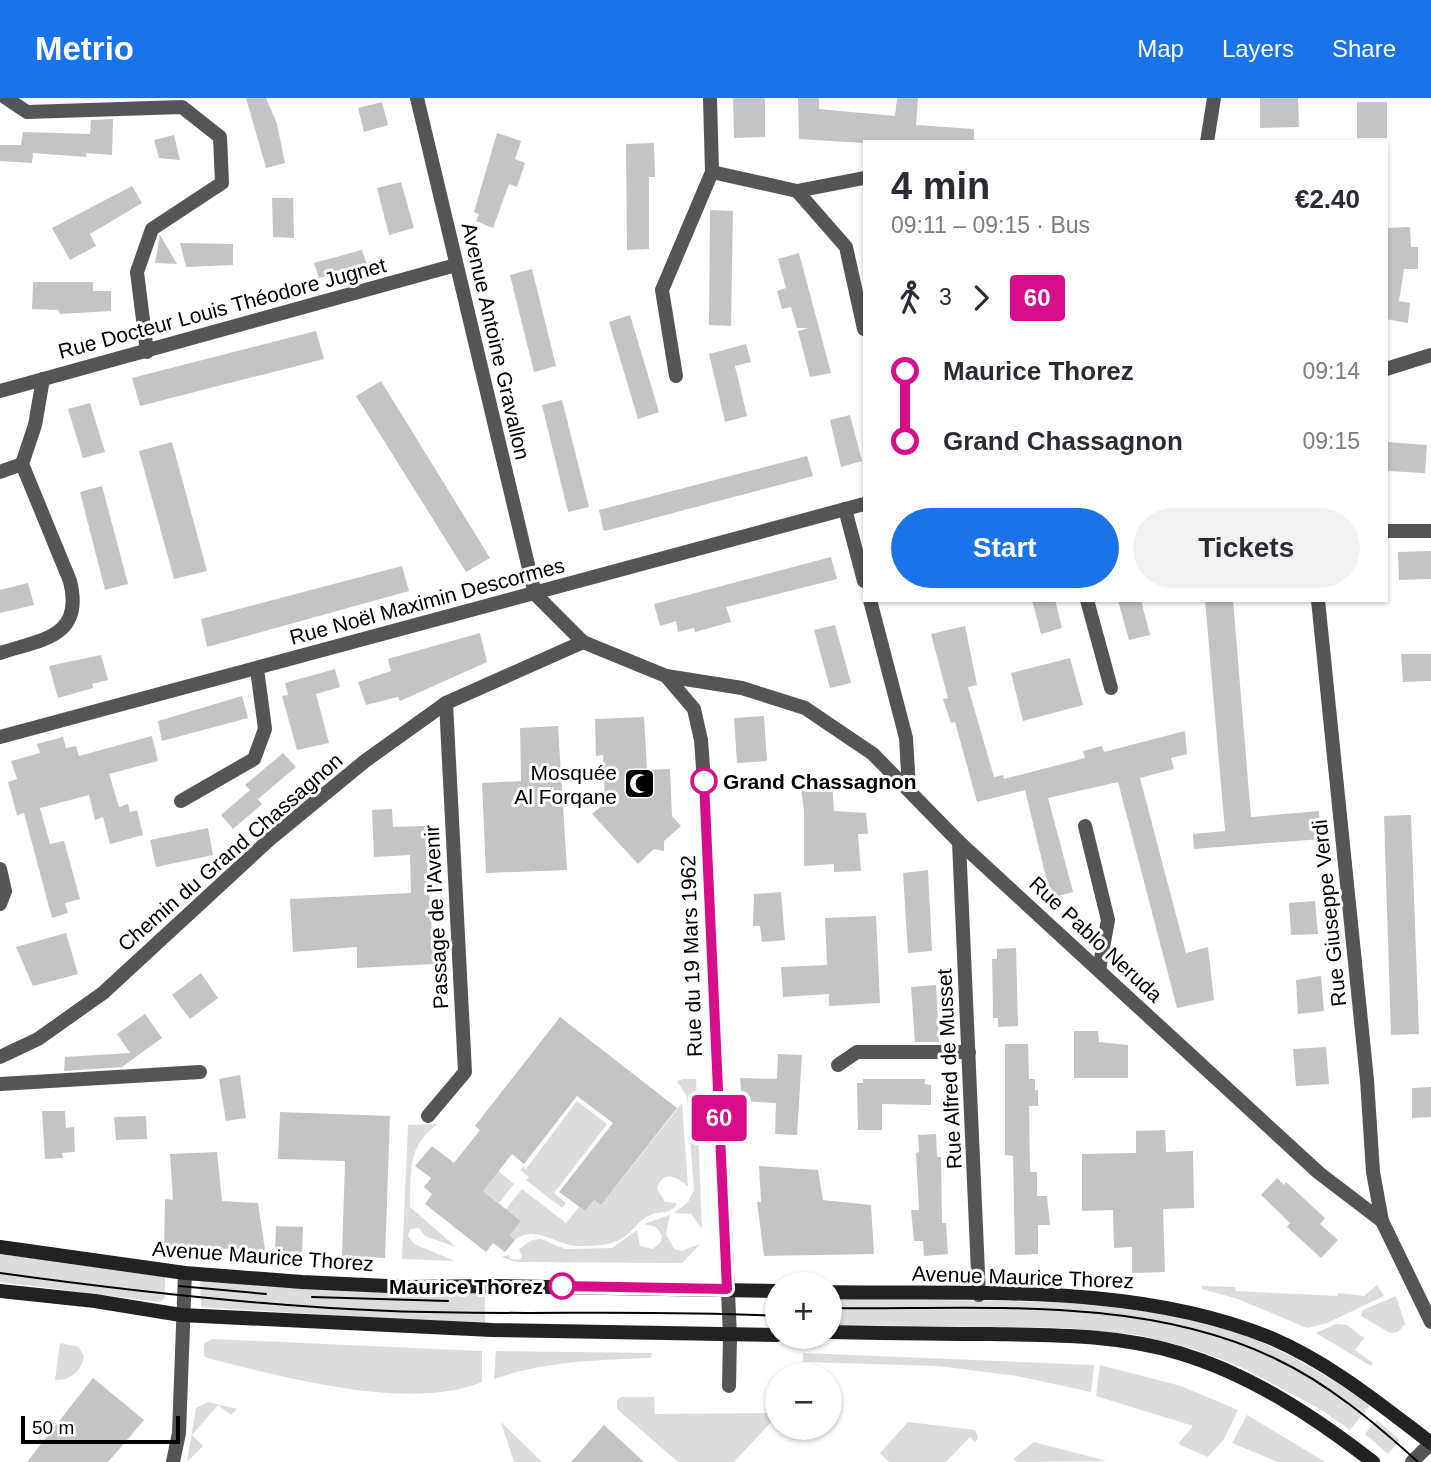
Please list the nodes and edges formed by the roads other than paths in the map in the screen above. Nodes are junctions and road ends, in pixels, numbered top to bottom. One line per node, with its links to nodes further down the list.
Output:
1 (6, 98): 11 (street)
2 (417, 98): 9 (street, Avenue Antoine Gravallon)
3 (710, 98): 6 (street)
4 (1214, 98): 5 (street)
5 (1207, 140)
6 (712, 172): 8 (street); 14 (street)
7 (863, 178): 8 (street)
8 (797, 191): 10 (street)
9 (456, 265): 11 (street, Rue Docteur Louis Théodore Jugnet); 24 (street, Avenue Antoine Gravallon)
10 (863, 324)
11 (147, 352): 15 (street, Rue Docteur Louis Théodore Jugnet)
12 (1431, 355): 13 (street)
13 (1388, 368)
14 (676, 376)
15 (43, 379): 16 (street, Rue Docteur Louis Théodore Jugnet); 17 (street)
16 (0, 391)
17 (22, 464): 18 (street); 29 (street)
18 (0, 472)
19 (863, 503): 20 (street, Rue Noël Maximin Descormes)
20 (845, 509): 23 (street); 24 (street, Rue Noël Maximin Descormes)
21 (1388, 531): 22 (street)
22 (1431, 531)
23 (863, 577)
24 (535, 594): 28 (street); 30 (street, Rue Noël Maximin Descormes)
25 (871, 602): 35 (street)
26 (1088, 602): 32 (street)
27 (1318, 602): 48 (street, Rue Giuseppe Verdi)
28 (583, 642): 31 (street, Rue du 19 Mars 1962); 33 (street, Chemin du Grand Chassagnon)
29 (0, 653)
30 (257, 669): 34 (street, Rue Noël Maximin Descormes); 36 (street)
31 (666, 676): 35 (street, Rue Pablo Neruda); 51 (street, Rue du 19 Mars 1962)
32 (1111, 688)
33 (446, 703): 43 (street, Chemin du Grand Chassagnon); 47 (street, Passage de l'Avenir)
34 (0, 737)
35 (909, 788): 38 (street, Rue Pablo Neruda)
36 (181, 801)
37 (1085, 825): 41 (street)
38 (959, 842): 41 (street, Rue Pablo Neruda); 42 (street, Rue Alfred de Musset)
39 (0, 869): 40 (street)
40 (0, 904)
41 (1099, 970): 48 (street, Rue Pablo Neruda)
42 (969, 1052): 44 (street); 55 (street, Rue Alfred de Musset)
43 (0, 1057)
44 (838, 1065)
45 (200, 1072): 46 (street)
46 (0, 1084)
47 (428, 1116)
48 (1382, 1221): 57 (street, Rue Pablo Neruda)
49 (0, 1247): 50 (street, Avenue Maurice Thorez)
50 (185, 1273): 51 (street, Avenue Maurice Thorez); 56 (street)
51 (727, 1289): 53 (street, Avenue Maurice Thorez); 60 (street, Rue du 19 Mars 1962)
52 (0, 1291): 56 (street)
53 (765, 1291)
54 (842, 1292): 55 (street, Avenue Maurice Thorez)
55 (979, 1295): 62 (street, Avenue Maurice Thorez)
56 (181, 1315): 60 (street); 63 (street)
57 (1431, 1322)
58 (842, 1332): 64 (street)
59 (765, 1335): 60 (street)
60 (730, 1336): 61 (street, Rue du 19 Mars 1962)
61 (729, 1386)
62 (1431, 1443): 65 (street, Avenue Maurice Thorez)
63 (173, 1462)
64 (1373, 1462)
65 (1412, 1462)

